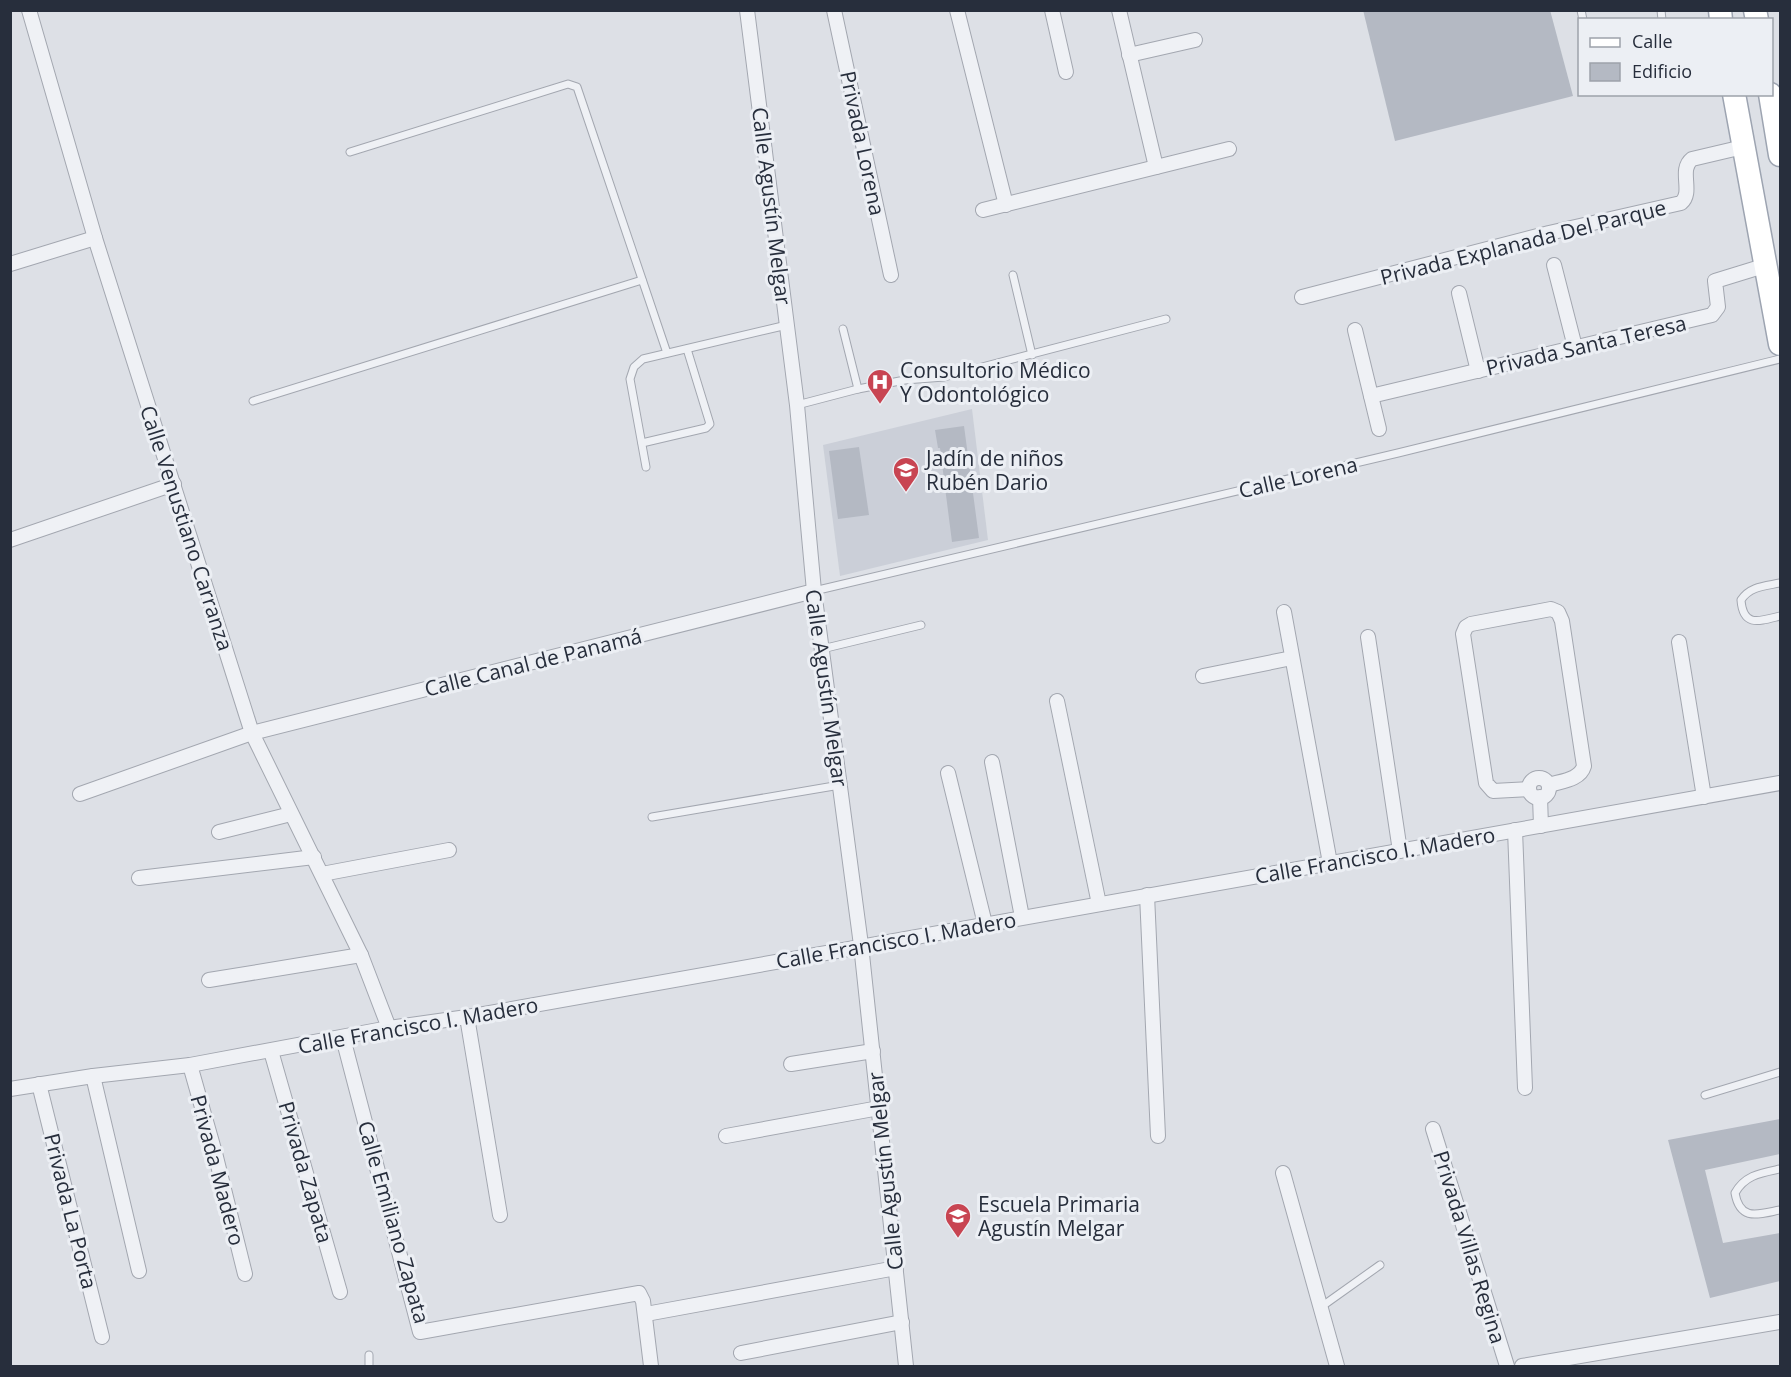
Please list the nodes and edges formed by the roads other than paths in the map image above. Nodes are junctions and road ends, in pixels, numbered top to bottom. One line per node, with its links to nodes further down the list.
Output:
1 (29, 10): 19 (street, Calle Venustiano Carranza)
2 (747, 10): 29 (street, Calle Agustín Melgar)
3 (834, 10): 24 (street, Privada Lorena)
4 (957, 10): 17 (street)
5 (1052, 10): 9 (street)
6 (1119, 10): 8 (street)
7 (1195, 40): 8 (street)
8 (1130, 56): 16 (street)
9 (1066, 72)
10 (1734, 96): 12 (main road)
11 (1770, 96): 15 (main road)
12 (1743, 147): 22 (main road); 27 (street, Privada Explanada Del Parque)
13 (1229, 149): 16 (street)
14 (350, 152): 25 (lane)
15 (1780, 155)
16 (1155, 167): 17 (street)
17 (1006, 205): 18 (street)
18 (983, 210)
19 (95, 238): 20 (street); 46 (street, Calle Venustiano Carranza)
20 (10, 264)
21 (1554, 265): 33 (street)
22 (1767, 265): 32 (main road); 33 (street, Privada Santa Teresa)
23 (1013, 274): 36 (lane)
24 (891, 275)
25 (642, 280): 35 (lane); 41 (lane)
26 (1459, 293): 38 (street)
27 (1302, 297)
28 (1166, 319): 36 (lane)
29 (787, 326): 34 (lane); 42 (street, Calle Agustín Melgar)
30 (843, 329): 39 (lane)
31 (1355, 330): 40 (street)
32 (1780, 344)
33 (1575, 347): 38 (street, Privada Santa Teresa)
34 (687, 349): 35 (lane); 44 (lane)
35 (667, 353): 44 (lane)
36 (1032, 355): 39 (lane)
37 (1780, 359): 49 (lane, Calle Lorena)
38 (1478, 371): 40 (street, Privada Santa Teresa)
39 (858, 389): 42 (lane)
40 (1371, 396): 43 (street)
41 (253, 401)
42 (797, 405): 49 (street, Calle Agustín Melgar)
43 (1379, 429)
44 (642, 443): 45 (lane)
45 (646, 467)
46 (174, 484): 47 (street); 59 (street, Calle Venustiano Carranza)
47 (10, 540)
48 (1780, 583): 51 (lane)
49 (814, 591): 55 (street, Calle Agustín Melgar); 59 (street, Calle Canal de Panamá)
50 (1284, 612): 56 (street)
51 (1780, 616)
52 (921, 625): 55 (lane)
53 (1368, 637): 73 (street)
54 (1679, 642): 66 (street)
55 (822, 649): 63 (street, Calle Agustín Melgar)
56 (1292, 658): 57 (street); 75 (street)
57 (1203, 676)
58 (1057, 701): 79 (street)
59 (252, 734): 65 (street, Calle Canal de Panamá); 67 (street, Calle Venustiano Carranza)
60 (992, 762): 80 (street)
61 (948, 773): 81 (street)
62 (1780, 783): 66 (street, Calle Francisco I. Madero)
63 (840, 785): 68 (lane); 82 (street, Calle Agustín Melgar)
64 (1534, 793): 64 (street); 69 (street)
65 (80, 794)
66 (1704, 797): 69 (street, Calle Francisco I. Madero)
67 (291, 814): 71 (street); 74 (street, Calle Venustiano Carranza)
68 (652, 817)
69 (1542, 826): 70 (street, Calle Francisco I. Madero)
70 (1515, 830): 73 (street, Calle Francisco I. Madero); 95 (street)
71 (219, 832)
72 (449, 850): 76 (street)
73 (1400, 850): 75 (street, Calle Francisco I. Madero)
74 (314, 857): 76 (street, Calle Venustiano Carranza); 77 (street)
75 (1330, 863): 78 (street, Calle Francisco I. Madero)
76 (322, 874): 83 (street, Calle Venustiano Carranza)
77 (139, 878)
78 (1147, 895): 79 (street, Calle Francisco I. Madero); 101 (street)
79 (1099, 904): 80 (street, Calle Francisco I. Madero)
80 (1022, 917): 81 (street, Calle Francisco I. Madero)
81 (985, 924): 82 (street, Calle Francisco I. Madero)
82 (861, 945): 85 (street, Calle Francisco I. Madero); 89 (street, Calle Agustín Melgar)
83 (361, 955): 84 (street); 86 (street, Calle Venustiano Carranza)
84 (209, 980)
85 (467, 1017): 86 (street, Calle Francisco I. Madero); 105 (street)
86 (389, 1028): 87 (street, Calle Francisco I. Madero)
87 (343, 1038): 88 (street, Calle Francisco I. Madero); 112 (street, Calle Emiliano Zapata)
88 (271, 1051): 91 (street, Calle Francisco I. Madero); 110 (street, Privada Zapata)
89 (873, 1051): 90 (street); 98 (street, Calle Agustín Melgar)
90 (792, 1064)
91 (190, 1065): 93 (street, Calle Francisco I. Madero); 109 (street, Privada Madero)
92 (1780, 1072): 97 (lane)
93 (93, 1076): 94 (street, Calle Francisco I. Madero); 108 (street)
94 (39, 1084): 96 (street, Calle Francisco I. Madero); 115 (street, Privada La Porta)
95 (1525, 1088)
96 (10, 1089)
97 (1705, 1095)
98 (879, 1108): 100 (street); 107 (street, Calle Agustín Melgar)
99 (1433, 1129): 122 (street, Privada Villas Regina)
100 (726, 1136)
101 (1158, 1136)
102 (1780, 1169): 104 (lane)
103 (1283, 1173): 111 (street)
104 (1780, 1210)
105 (500, 1215)
106 (1380, 1265): 111 (lane)
107 (896, 1268): 112 (street); 113 (street, Calle Agustín Melgar)
108 (139, 1272)
109 (245, 1274)
110 (340, 1292)
111 (1321, 1307): 121 (street)
112 (646, 1314): 119 (street)
113 (902, 1322): 116 (street); 120 (street, Calle Agustín Melgar)
114 (1780, 1322): 123 (street)
115 (102, 1337)
116 (741, 1353)
117 (369, 1355): 118 (lane)
118 (369, 1366)
119 (651, 1366)
120 (906, 1366)
121 (1337, 1366)
122 (1507, 1366)
123 (1522, 1366)

